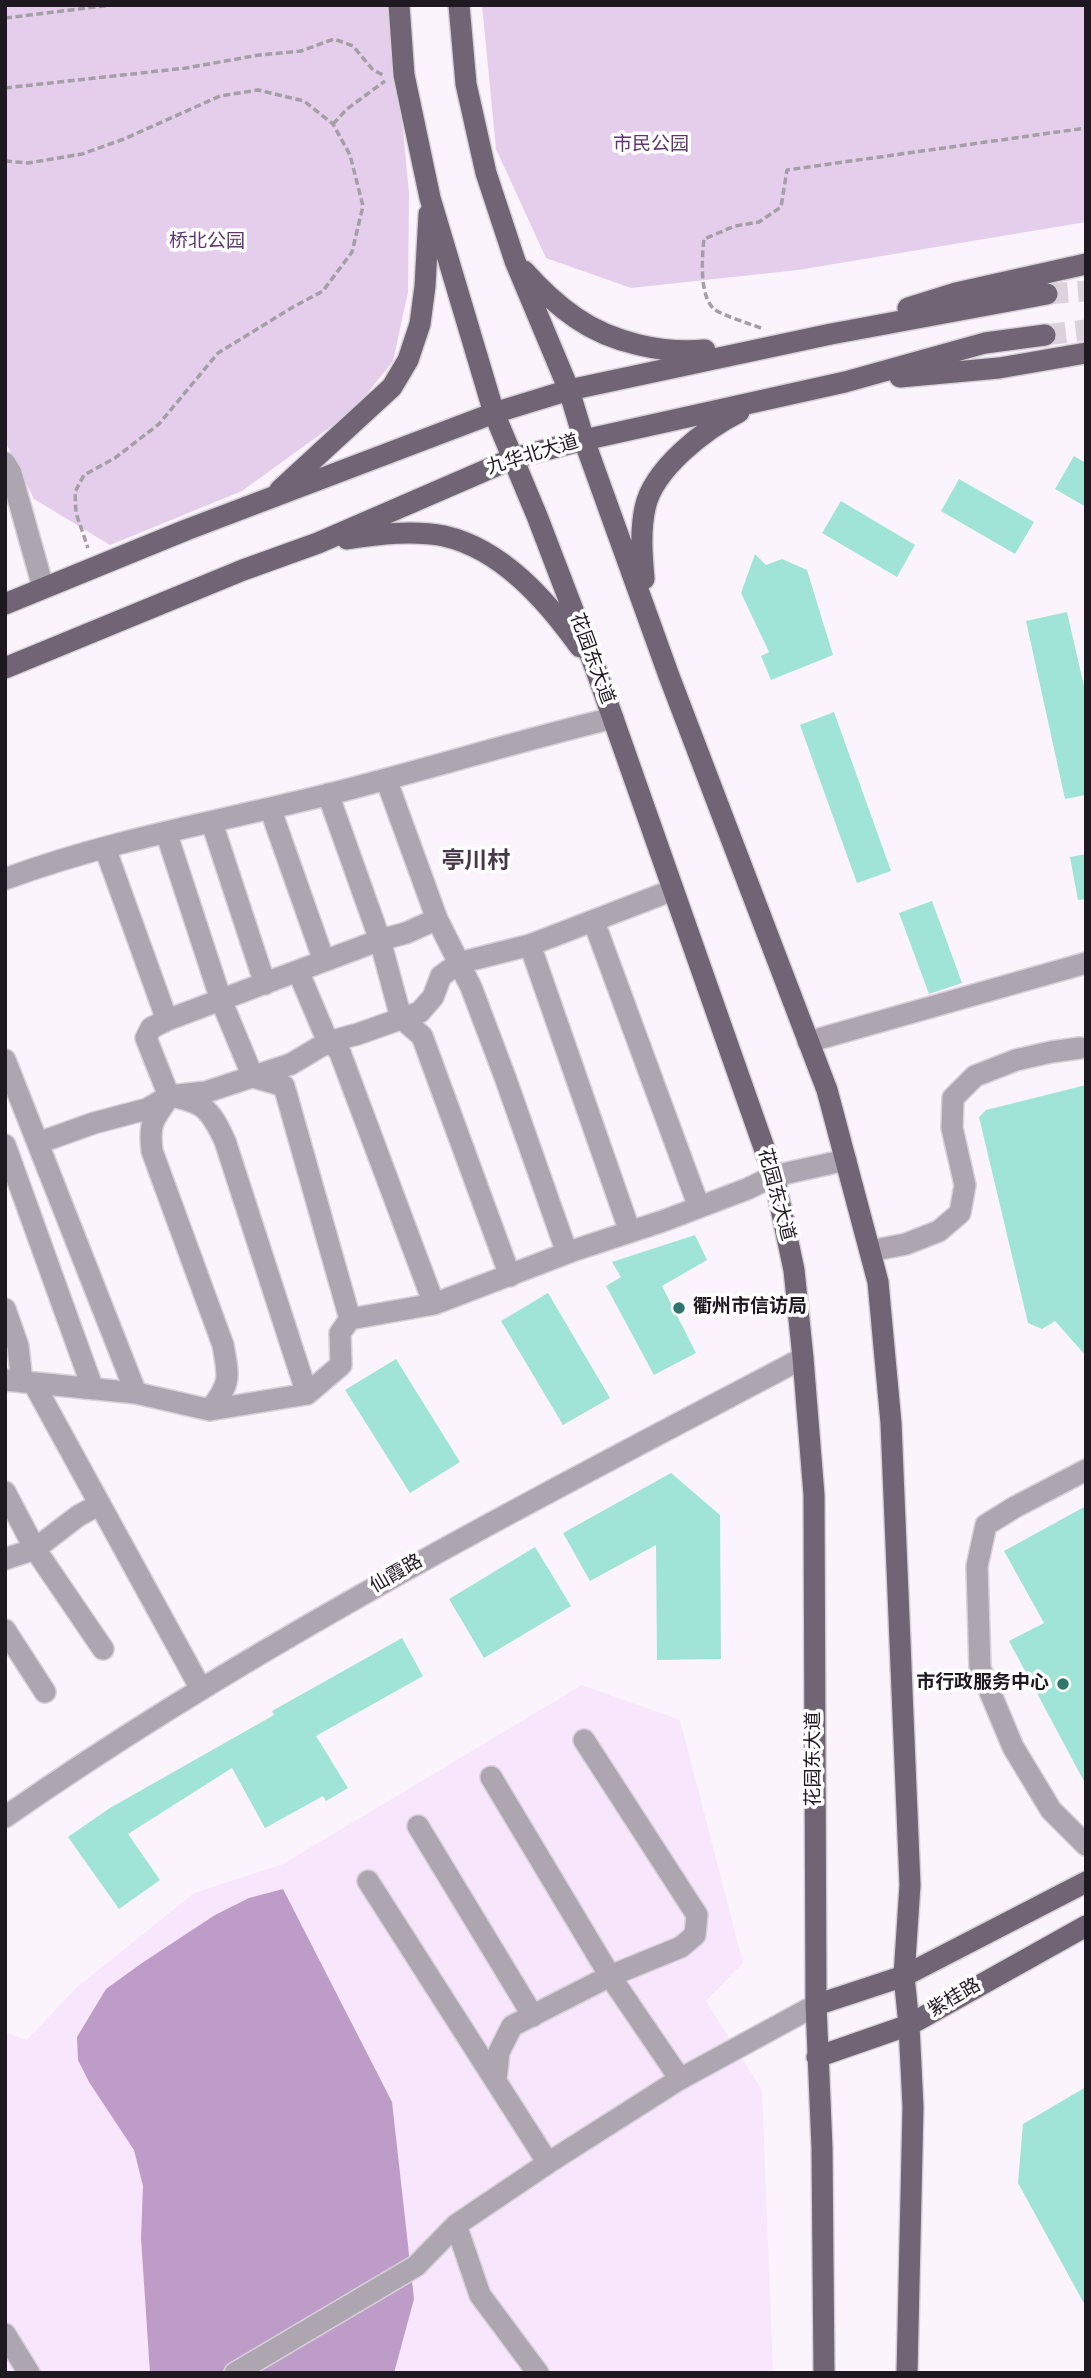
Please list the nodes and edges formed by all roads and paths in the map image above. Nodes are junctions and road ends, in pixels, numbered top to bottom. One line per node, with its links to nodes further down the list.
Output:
1 (112, 5): 4 (path)
2 (399, 5): 9 (main road, 花园东大道)
3 (459, 5): 10 (main road)
4 (5, 18)
5 (5, 89): 6 (path)
6 (332, 124): 8 (path); 26 (path)
7 (1086, 128): 15 (path)
8 (5, 161)
9 (430, 198): 20 (main road, 花园东大道); 24 (main road)
10 (515, 261): 15 (main road); 18 (main road)
11 (1086, 264): 13 (main road)
12 (1046, 294): 13 (main road)
13 (831, 334): 15 (main road)
14 (1045, 335): 17 (main road, 九华北大道)
15 (795, 343): 18 (main road)
16 (1086, 353): 17 (main road)
17 (845, 382): 19 (main road, 九华北大道)
18 (569, 390): 20 (main road); 21 (main road)
19 (762, 401): 21 (main road, 九华北大道); 29 (main road)
20 (494, 413): 22 (main road, 花园东大道); 24 (main road)
21 (584, 440): 22 (main road, 九华北大道); 29 (main road)
22 (514, 458): 25 (main road, 九华北大道); 31 (main road, 花园东大道)
23 (5, 463): 27 (street)
24 (270, 498): 26 (main road)
25 (318, 543): 30 (main road, 九华北大道); 31 (main road)
26 (94, 567): 27 (main road)
27 (44, 587): 28 (main road)
28 (5, 604)
29 (649, 616): 54 (main road)
30 (5, 668)
31 (596, 670): 32 (main road, 花园东大道)
32 (613, 718): 33 (street); 40 (main road, 花园东大道)
33 (386, 779): 34 (street); 41 (street)
34 (328, 794): 35 (street); 43 (street)
35 (270, 808): 36 (street); 45 (street)
36 (212, 823): 37 (street); 49 (street)
37 (166, 832): 38 (street); 50 (street)
38 (105, 848): 39 (street); 52 (street)
39 (5, 879)
40 (673, 890): 42 (street); 63 (main road, 花园东大道)
41 (436, 919): 43 (street); 47 (street)
42 (594, 922): 44 (street); 64 (street)
43 (380, 940): 45 (street); 51 (street)
44 (530, 945): 47 (street); 65 (street)
45 (324, 961): 48 (street)
46 (1086, 963): 54 (street)
47 (459, 964): 51 (street); 67 (street)
48 (298, 971): 49 (street); 53 (street)
49 (265, 984): 50 (street)
50 (221, 1000): 52 (street); 57 (street)
51 (401, 1018): 53 (street); 68 (street)
52 (167, 1020): 59 (street)
53 (328, 1042): 57 (street); 69 (street)
54 (808, 1042): 62 (main road)
55 (1080, 1048): 66 (street)
56 (5, 1060): 58 (street)
57 (253, 1077): 59 (street); 71 (street)
58 (11, 1092): 60 (street)
59 (169, 1096): 60 (street); 76 (street); 77 (street)
60 (38, 1143): 75 (street)
61 (5, 1146): 74 (street)
62 (846, 1160): 63 (street); 66 (main road)
63 (774, 1176): 64 (street); 72 (main road, 花园东大道)
64 (699, 1207): 65 (street)
65 (630, 1232): 67 (street)
66 (870, 1251): 96 (main road)
67 (567, 1254): 68 (street)
68 (510, 1276): 69 (street)
69 (434, 1304): 71 (street)
70 (5, 1309): 73 (street)
71 (350, 1319): 76 (street)
72 (803, 1358): 85 (street, 仙霞路); 97 (main road, 花园东大道)
73 (20, 1382): 74 (street); 80 (street)
74 (93, 1390): 75 (street)
75 (136, 1393): 77 (street)
76 (307, 1394): 77 (street)
77 (210, 1410)
78 (1086, 1470): 91 (street)
79 (5, 1492): 81 (street)
80 (100, 1504): 81 (street); 85 (street)
81 (35, 1549): 82 (street); 84 (street)
82 (5, 1559)
83 (5, 1630): 86 (street)
84 (103, 1649)
85 (201, 1689): 89 (street, 仙霞路)
86 (45, 1692)
87 (584, 1740): 95 (street)
88 (491, 1777): 95 (street)
89 (5, 1817)
90 (418, 1826): 98 (street)
91 (1086, 1845)
92 (368, 1881): 101 (street)
93 (1086, 1882): 96 (main road)
94 (1086, 1926): 99 (main road, 紫桂路)
95 (610, 1976): 98 (street); 102 (street)
96 (904, 1976): 97 (main road); 99 (main road)
97 (816, 2005): 100 (main road, 花园东大道); 102 (street)
98 (533, 2015): 101 (street)
99 (909, 2025): 100 (main road, 紫桂路); 110 (main road)
100 (817, 2057): 109 (main road, 花园东大道)
101 (496, 2080): 103 (street)
102 (680, 2080): 103 (street)
103 (548, 2163): 104 (street)
104 (456, 2225): 107 (street); 108 (street)
105 (5, 2334): 106 (street)
106 (29, 2373)
107 (235, 2373)
108 (538, 2373)
109 (824, 2373)
110 (907, 2373)

